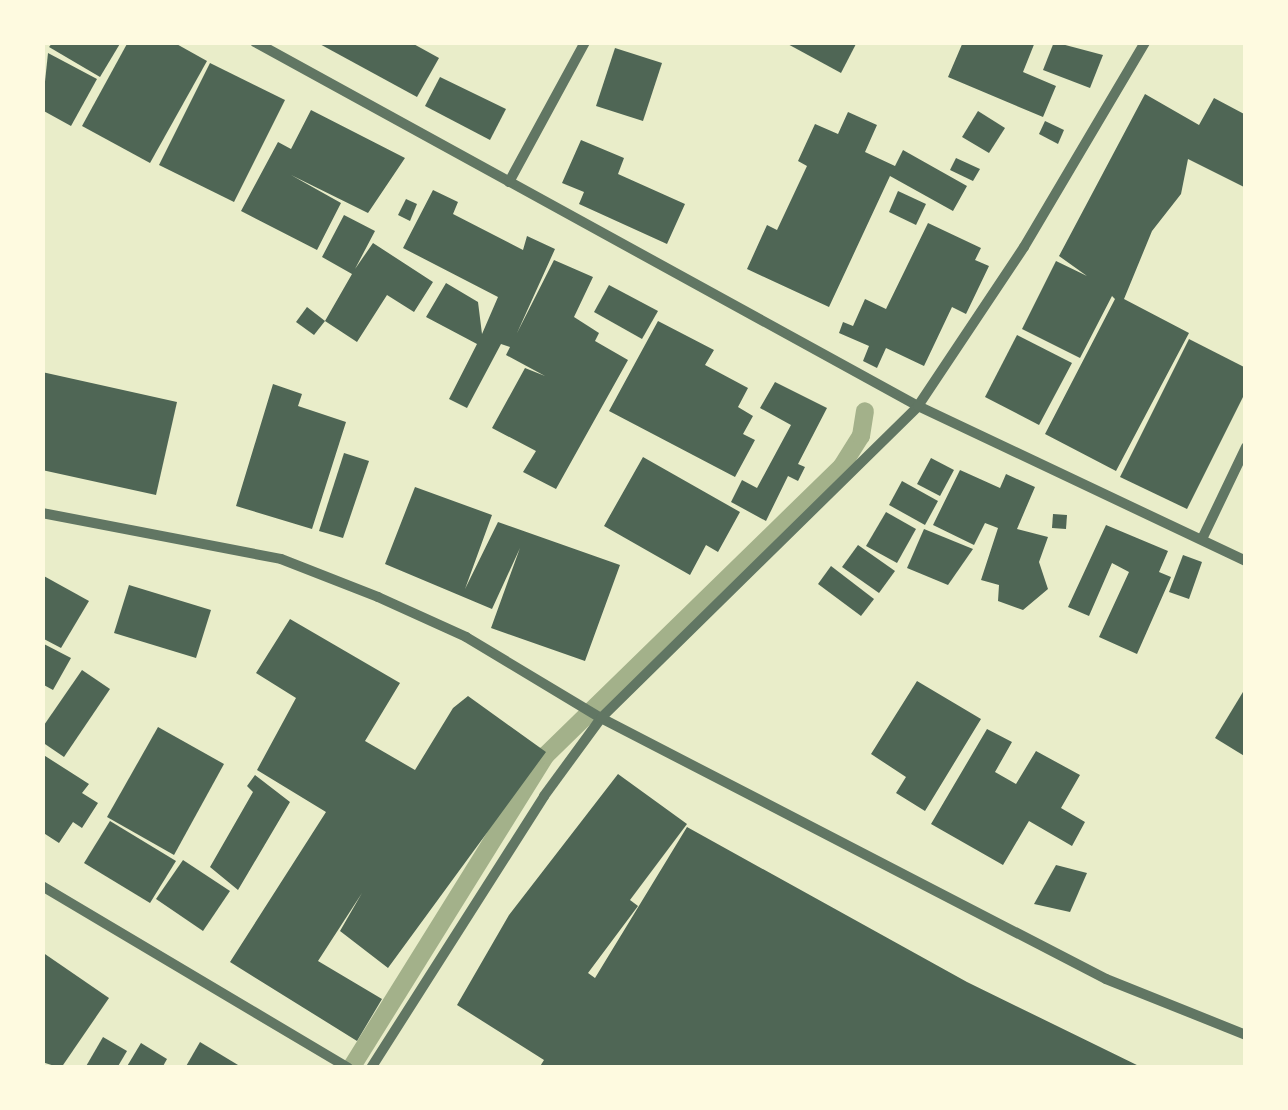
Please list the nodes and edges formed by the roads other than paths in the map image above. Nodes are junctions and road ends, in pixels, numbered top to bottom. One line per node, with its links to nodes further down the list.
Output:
1 (255, 42): 4 (street)
2 (585, 42): 4 (street)
3 (1145, 42): 5 (street)
4 (509, 182): 5 (street)
5 (918, 406): 8 (street); 10 (street)
6 (1246, 447): 8 (street)
7 (42, 512): 10 (street)
8 (1202, 539): 9 (street)
9 (1246, 561)
10 (601, 718): 12 (street); 14 (street)
11 (42, 886): 13 (street)
12 (1246, 1035)
13 (348, 1068)
14 (371, 1068)

